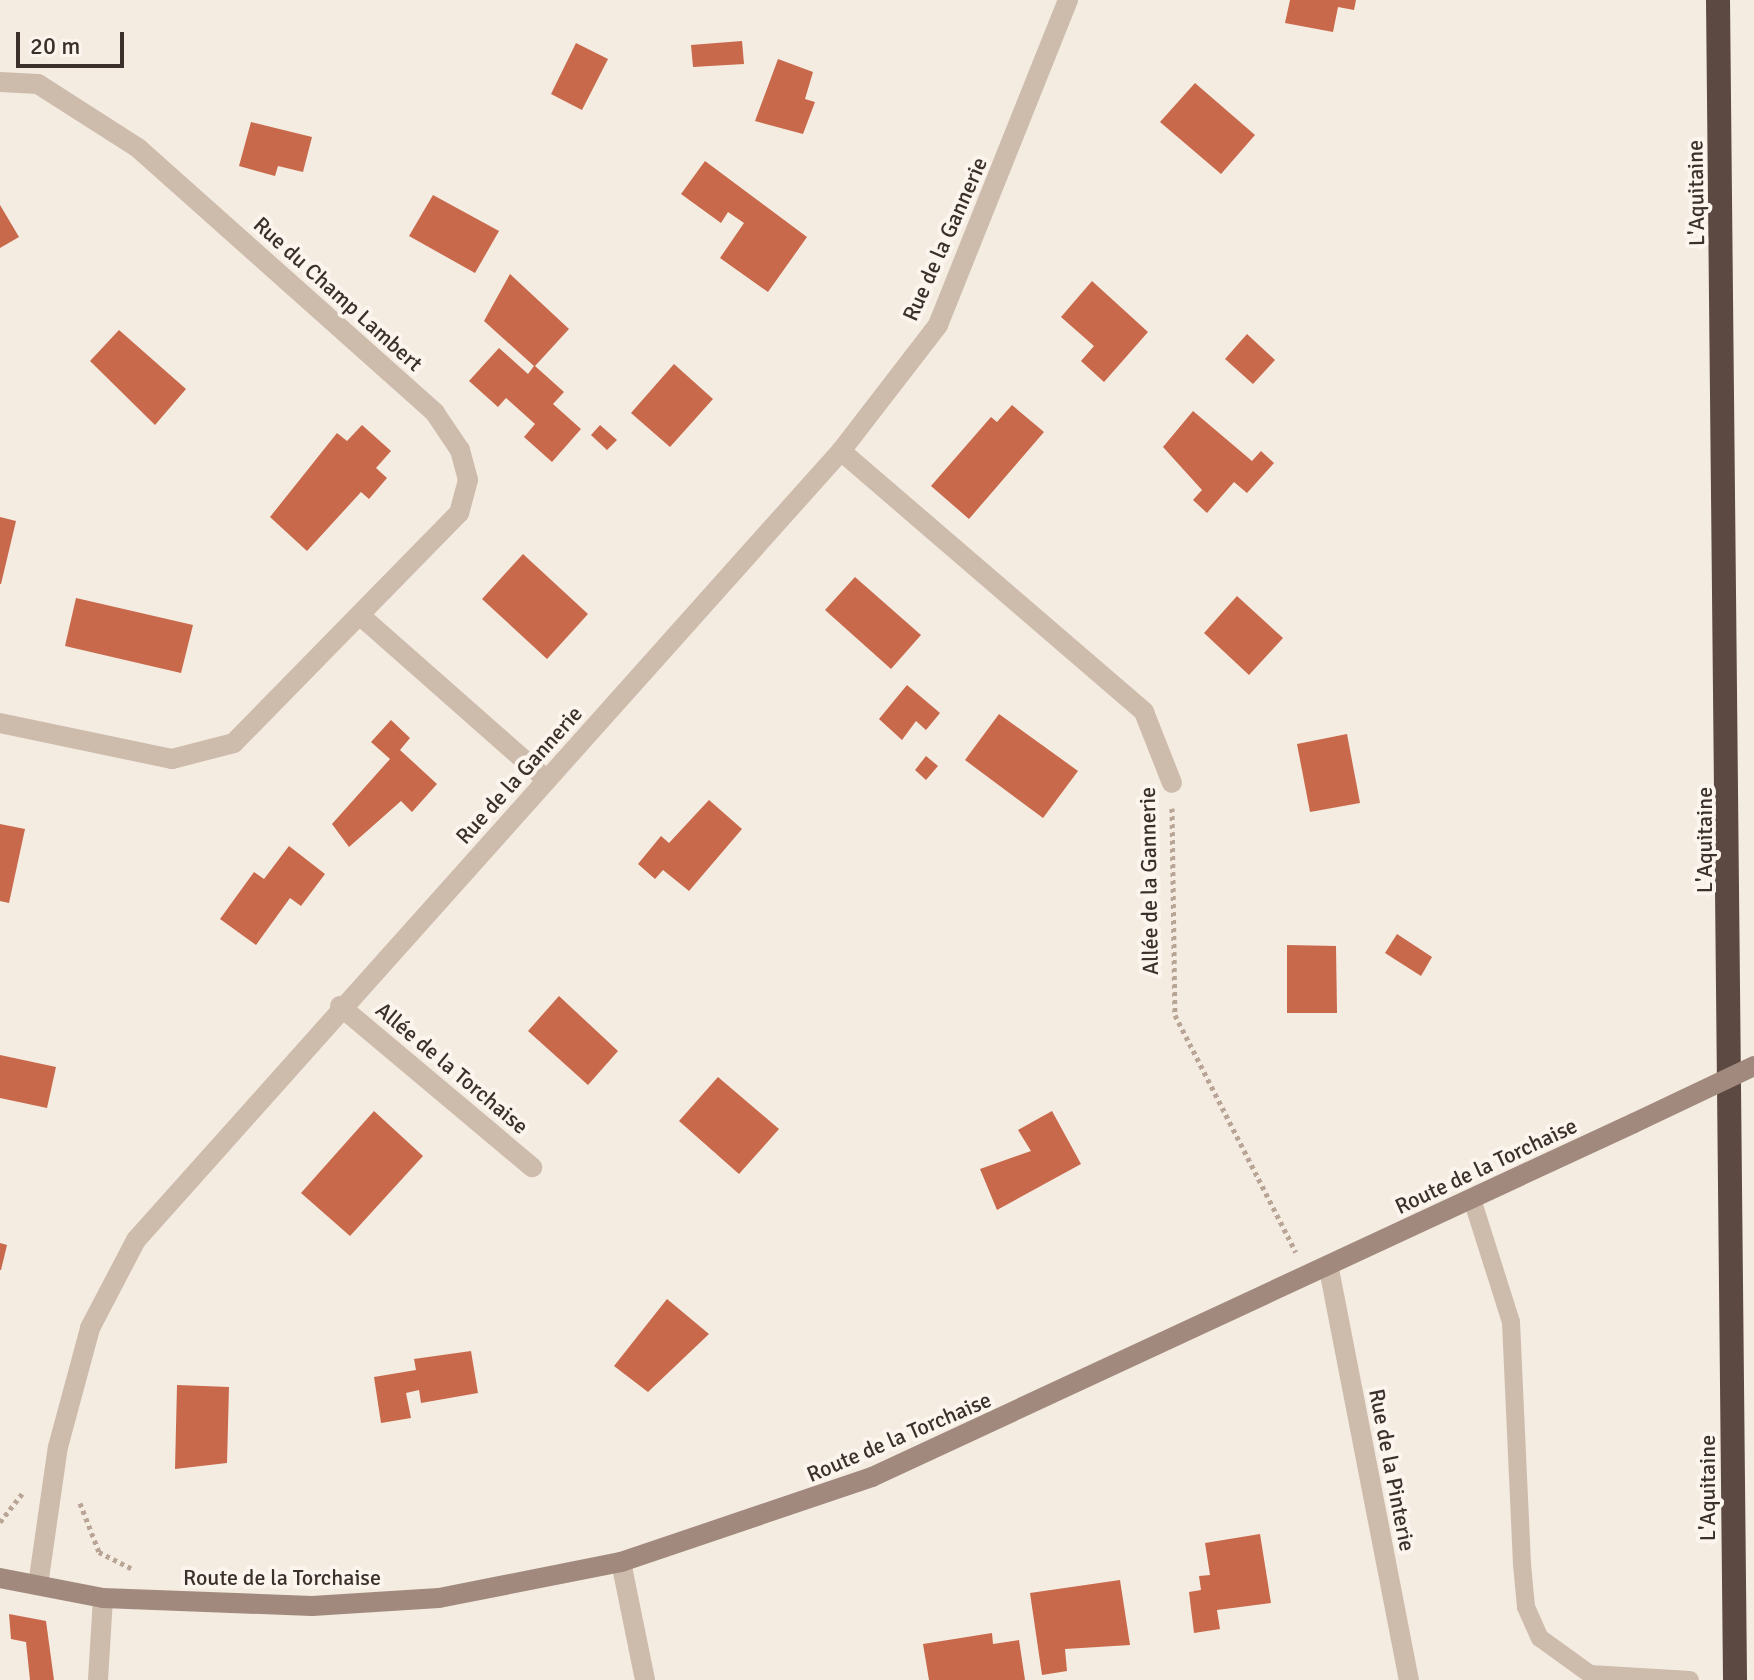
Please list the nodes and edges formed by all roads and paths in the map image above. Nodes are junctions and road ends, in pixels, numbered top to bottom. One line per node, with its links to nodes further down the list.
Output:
1 (1068, 0): 4 (street, Rue de la Gannerie)
2 (1718, 0): 25 (highway, L'Aquitaine)
3 (0, 82): 5 (street, Rue du Champ Lambert)
4 (841, 451): 7 (street, Rue de la Gannerie); 8 (street, Allée de la Gannerie)
5 (363, 618): 6 (street, Rue du Champ Lambert); 7 (street)
6 (0, 723)
7 (547, 780): 9 (street, Rue de la Gannerie)
8 (1172, 783): 13 (path, Allée de la Gannerie)
9 (340, 1006): 11 (street, Allée de la Torchaise); 14 (street, Rue de la Gannerie)
10 (1754, 1066): 12 (main road, Route de la Torchaise, bridge)
11 (532, 1167)
12 (1472, 1199): 13 (main road, Route de la Torchaise); 24 (lane)
13 (1320, 1273): 16 (main road, Route de la Torchaise); 23 (street, Rue de la Pinterie)
14 (54, 1493): 15 (path); 17 (path); 19 (street, Rue de la Gannerie)
15 (0, 1522)
16 (621, 1562): 20 (main road, Route de la Torchaise); 22 (street)
17 (139, 1570)
18 (0, 1578): 19 (main road, Route de la Torchaise)
19 (38, 1585): 20 (main road, Route de la Torchaise)
20 (103, 1598): 21 (street)
21 (98, 1680)
22 (645, 1680)
23 (1409, 1680)
24 (1690, 1680)
25 (1735, 1680)

